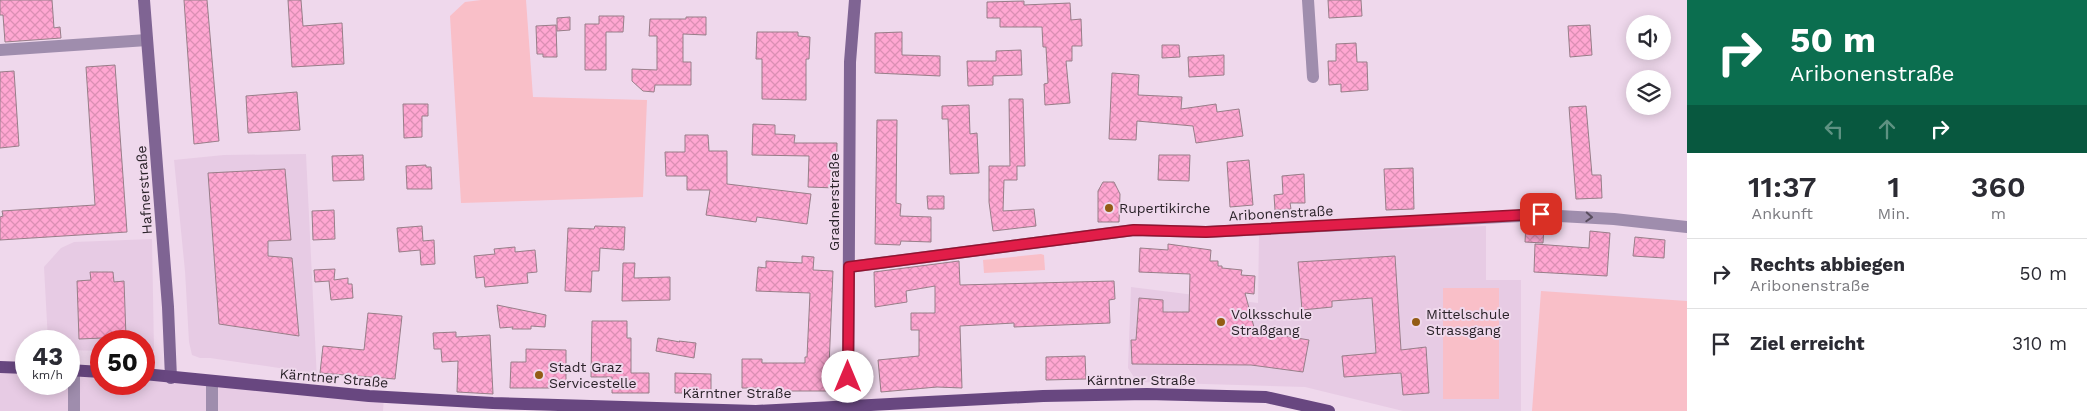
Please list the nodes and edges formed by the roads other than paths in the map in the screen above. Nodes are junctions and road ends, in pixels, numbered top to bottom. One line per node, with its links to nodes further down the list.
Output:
1 (144, 0): 4 (main road, Hafnerstraße)
2 (854, 0): 8 (main road, Gradnerstraße)
3 (1308, 0): 6 (street)
4 (147, 40): 5 (street); 12 (main road, Hafnerstraße)
5 (0, 50)
6 (1313, 77)
7 (1687, 227): 8 (street, Aribonenstraße, one-way to 7)
8 (849, 267): 15 (main road, Gradnerstraße)
9 (0, 367): 10 (main road)
10 (15, 368)
11 (155, 376): 12 (main road, Kärntner Straße)
12 (171, 378): 13 (main road, Kärntner Straße)
13 (212, 382): 18 (street); 19 (main road, Kärntner Straße)
14 (73, 395): 17 (street)
15 (848, 405): 16 (main road, Kärntner Straße); 20 (main road, Kärntner Straße)
16 (813, 409): 19 (main road, Kärntner Straße)
17 (74, 411)
18 (212, 411)
19 (756, 411)
20 (1329, 411)

